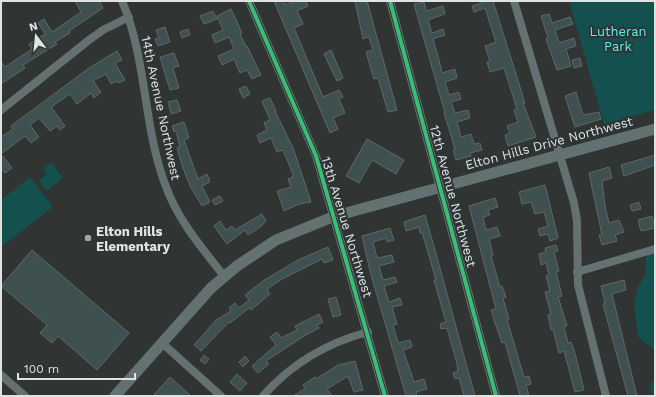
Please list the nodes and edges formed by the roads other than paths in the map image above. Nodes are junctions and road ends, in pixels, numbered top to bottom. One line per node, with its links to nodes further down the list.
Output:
1 (122, 1): 5 (street, 14th Avenue Northwest)
2 (249, 1): 10 (street, 13th Avenue Northwest)
3 (390, 1): 9 (street, 12th Avenue Northwest)
4 (514, 1): 8 (street)
5 (129, 17): 6 (street); 13 (street, 14th Avenue Northwest)
6 (1, 110)
7 (655, 129): 8 (main road, Elton Hills Drive Northwest)
8 (561, 155): 9 (main road, Elton Hills Drive Northwest); 12 (street)
9 (440, 186): 10 (main road, Elton Hills Drive Northwest); 22 (street, 12th Avenue Northwest)
10 (335, 216): 13 (main road, Elton Hills Drive Northwest); 14 (street, 13th Avenue Northwest)
11 (655, 249): 12 (street)
12 (577, 272): 23 (street)
13 (224, 276): 15 (main road, Elton Hills Drive Northwest)
14 (368, 332): 20 (street); 21 (street, 13th Avenue Northwest)
15 (162, 343): 18 (main road, Elton Hills Drive Northwest); 19 (street)
16 (1, 375): 17 (street)
17 (25, 396)
18 (115, 396)
19 (221, 396)
20 (263, 396)
21 (385, 396)
22 (496, 396)
23 (606, 396)

